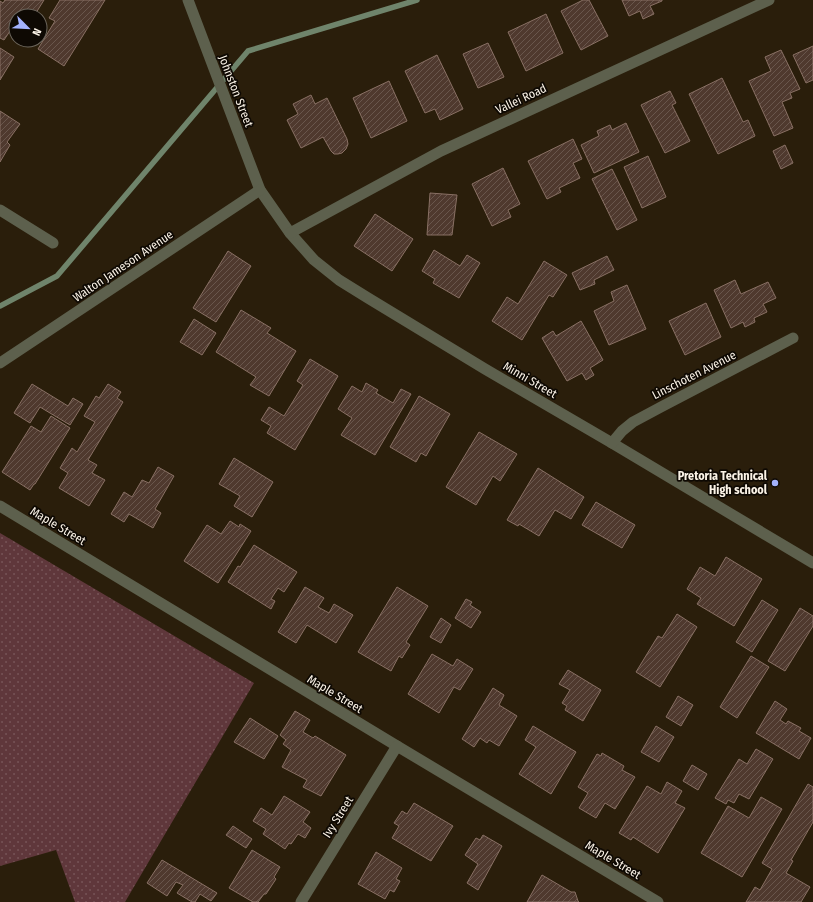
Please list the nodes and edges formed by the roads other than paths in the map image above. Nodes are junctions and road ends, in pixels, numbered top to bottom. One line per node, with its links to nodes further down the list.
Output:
1 (188, 0): 3 (street, Johnston Street)
2 (769, 0): 5 (street, Vallei Road)
3 (260, 190): 5 (street, Minni Street); 8 (street, Walton Jameson Avenue)
4 (0, 210): 6 (street)
5 (290, 233): 9 (street, Minni Street)
6 (53, 243)
7 (793, 338): 9 (street, Linschoten Avenue)
8 (0, 363)
9 (612, 443): 11 (street, Minni Street)
10 (0, 506): 12 (street, Maple Street)
11 (813, 563)
12 (397, 746): 13 (street, Maple Street); 14 (street, Ivy Street)
13 (651, 900)
14 (301, 902)

